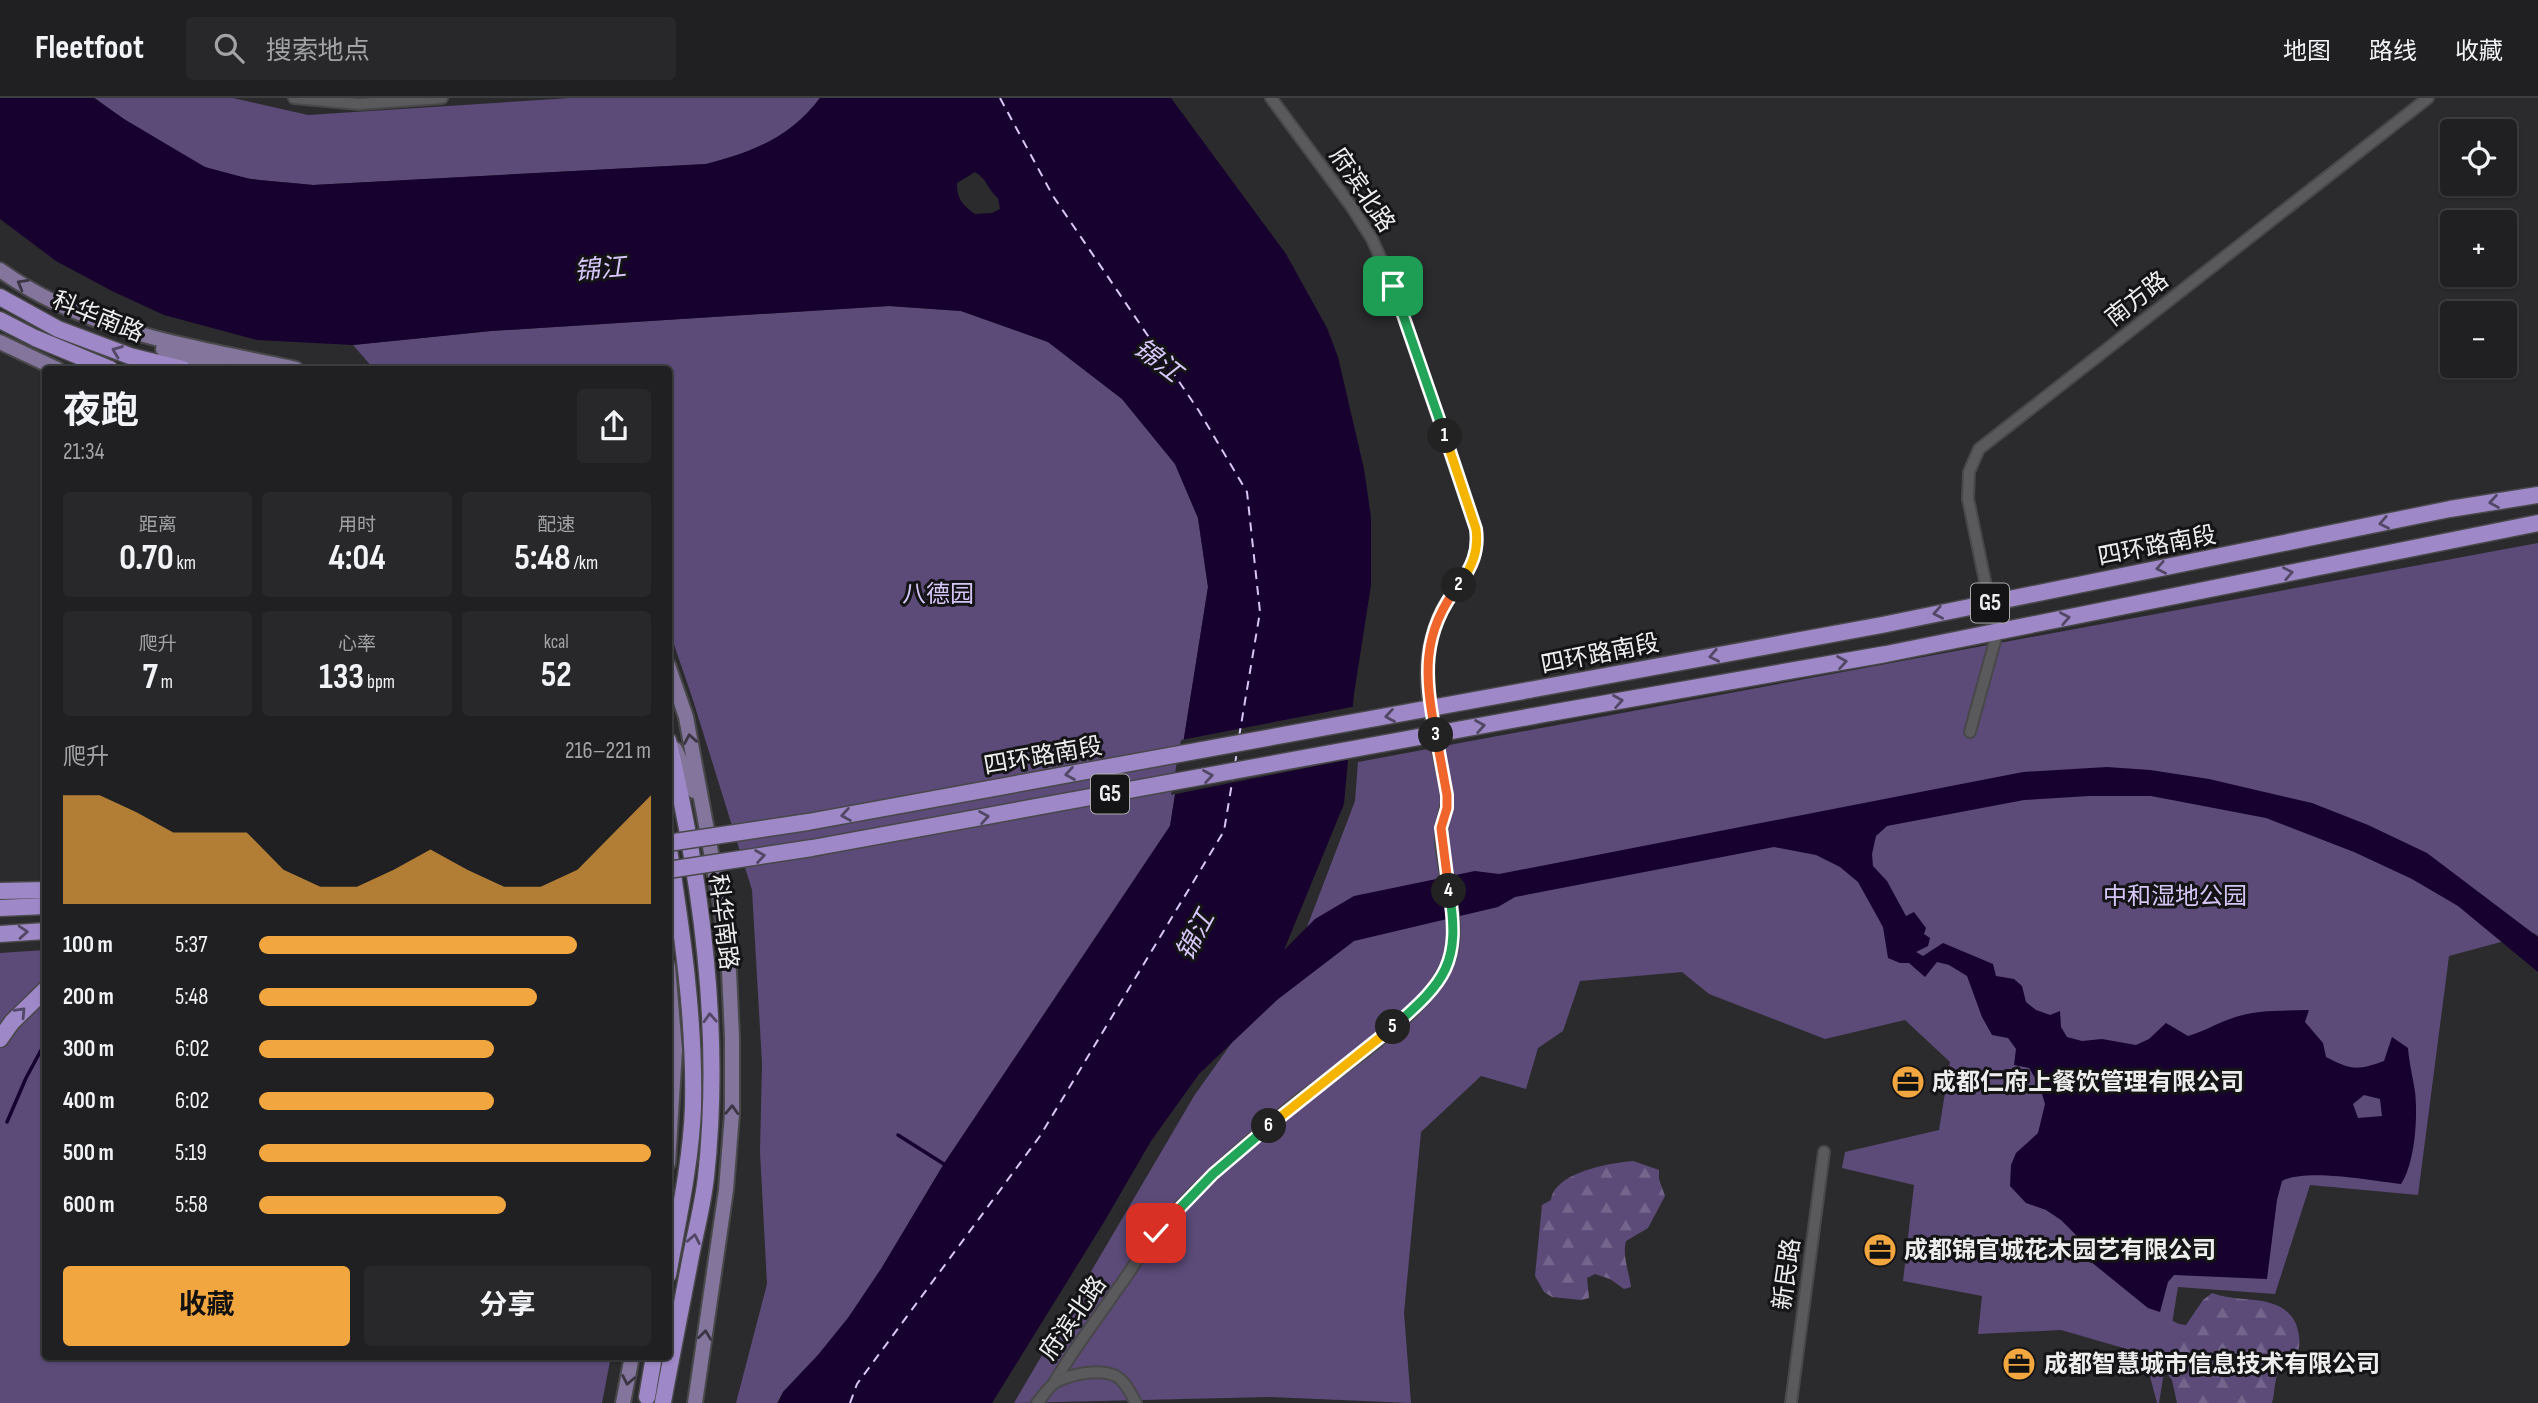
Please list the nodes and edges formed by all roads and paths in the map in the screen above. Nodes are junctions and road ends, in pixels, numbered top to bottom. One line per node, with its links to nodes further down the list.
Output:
1 (294, 98): 2 (street)
2 (442, 98)
3 (1271, 98): 47 (street, 府滨北路)
4 (2428, 98): 19 (street, 南方路)
5 (0, 270): 7 (main road, one-way to 5)
6 (0, 297): 14 (highway, 科华南路, one-way to 6)
7 (92, 318): 15 (main road); 16 (main road)
8 (0, 320): 13 (highway, 科华南路)
9 (0, 341): 10 (main road)
10 (29, 357): 11 (main road); 12 (main road)
11 (50, 366)
12 (60, 366)
13 (103, 366)
14 (171, 366)
15 (222, 366)
16 (282, 366)
17 (2538, 495): 26 (highway, 四环路南段 / G5, one-way to 26, bridge)
18 (2538, 523): 27 (highway, 四环路南段 / G5, one-way to 18, bridge)
19 (1985, 581)
20 (1995, 641): 22 (street)
21 (672, 677): 25 (main road, one-way to 21)
22 (1970, 732)
23 (672, 746): 25 (main road)
24 (672, 755): 43 (highway, 科华南路, one-way to 24)
25 (703, 812): 50 (main road, one-way to 25)
26 (672, 842)
27 (672, 869)
28 (672, 872): 39 (highway, 科华南路)
29 (42, 890): 30 (highway)
30 (0, 891)
31 (42, 906): 32 (highway)
32 (0, 908)
33 (42, 930): 34 (highway, one-way to 33)
34 (0, 934)
35 (42, 993): 37 (highway, one-way to 35)
36 (672, 1014): 38 (main road)
37 (0, 1039)
38 (672, 1106)
39 (693, 1110): 41 (main road); 42 (highway, 科华南路)
40 (1824, 1152): 53 (street, 新民路)
41 (672, 1156)
42 (672, 1253)
43 (672, 1326)
44 (631, 1360): 49 (main road, one-way to 49)
45 (654, 1360): 48 (highway, 科华南路)
46 (664, 1360): 48 (highway, 科华南路, one-way to 46)
47 (1054, 1383): 51 (street, 府滨北路); 52 (street, 府滨北路)
48 (655, 1399)
49 (623, 1403)
50 (695, 1403)
51 (1037, 1403)
52 (1136, 1403)
53 (1791, 1403)

